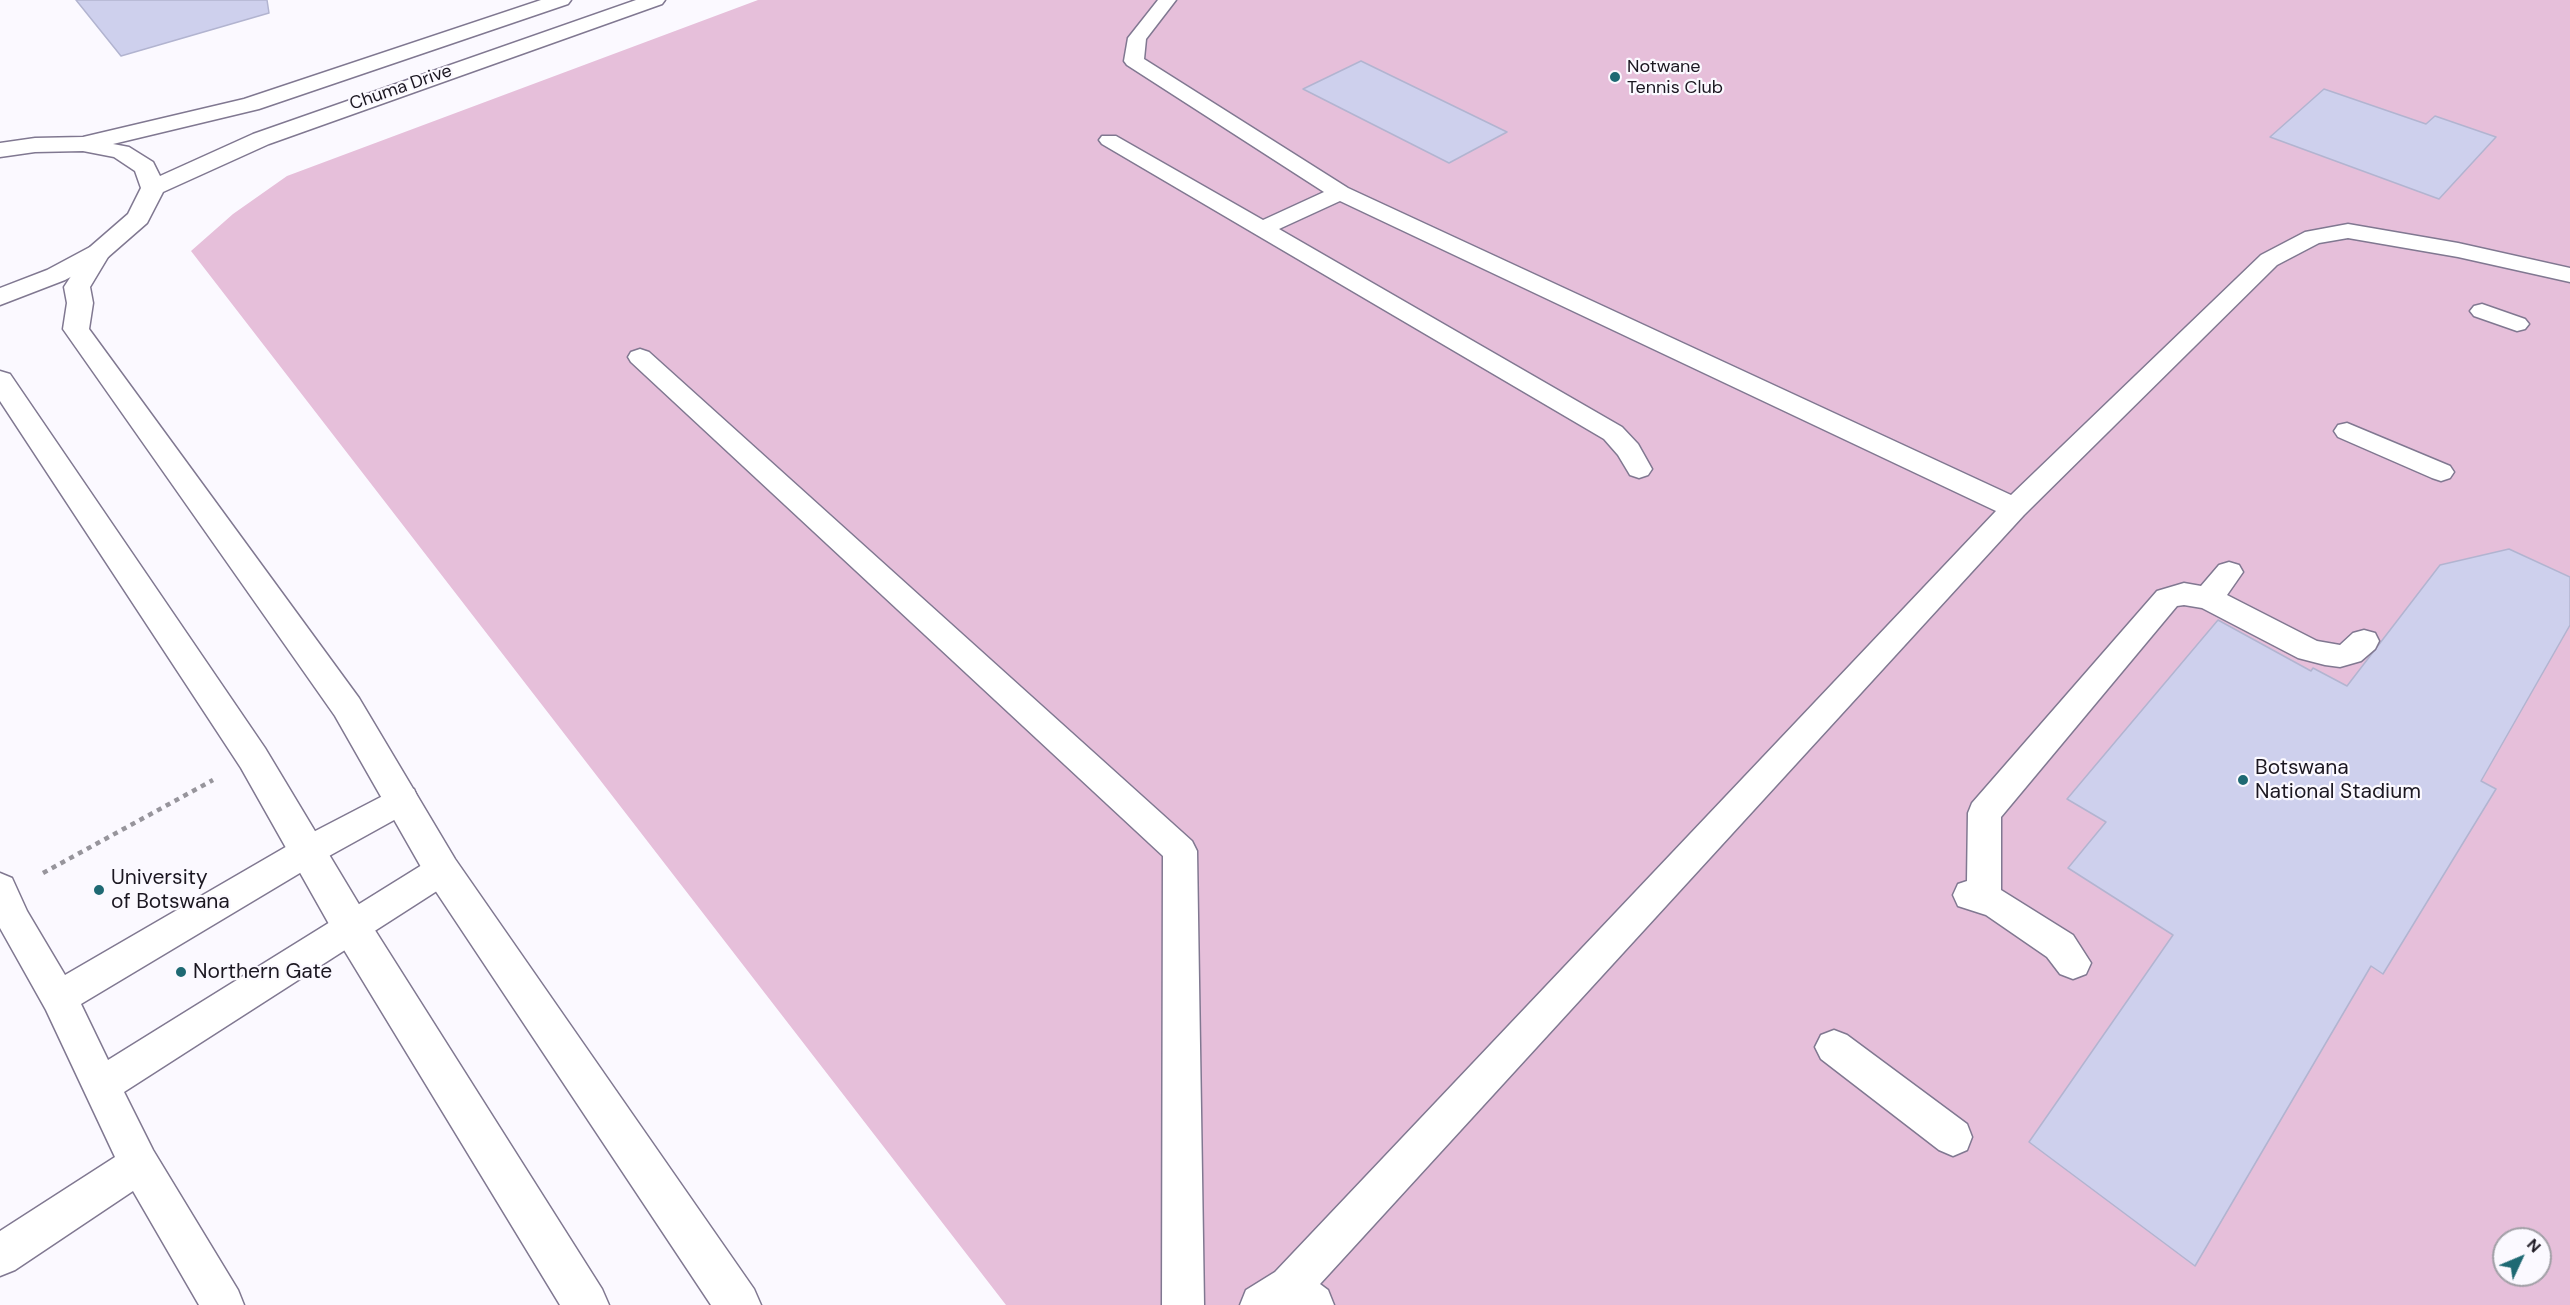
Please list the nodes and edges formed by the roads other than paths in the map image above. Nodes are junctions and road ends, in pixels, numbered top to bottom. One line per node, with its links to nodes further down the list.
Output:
1 (561, 0): 6 (street, Chuma Drive)
2 (655, 0): 9 (street, Chuma Drive)
3 (1167, 0): 10 (lane)
4 (0, 135): 7 (street)
5 (1109, 140): 11 (lane)
6 (83, 144): 7 (street); 9 (street)
7 (35, 145): 8 (street)
8 (0, 150)
9 (153, 188): 12 (street)
10 (1340, 193): 11 (lane); 22 (lane)
11 (1261, 229): 20 (lane)
12 (99, 252): 14 (street); 26 (street)
13 (2570, 275): 22 (lane)
14 (0, 297)
15 (2482, 310): 16 (lane)
16 (2517, 324)
17 (640, 357): 42 (lane)
18 (0, 380): 27 (street)
19 (2347, 430): 21 (lane)
20 (1639, 470)
21 (2441, 472)
22 (2014, 508): 38 (lane)
23 (2229, 572): 24 (lane)
24 (2208, 598): 25 (lane); 31 (lane)
25 (2364, 641)
26 (402, 799): 27 (lane); 28 (street)
27 (308, 851): 30 (street); 32 (lane)
28 (442, 870): 30 (lane); 41 (street)
29 (4, 907): 32 (lane)
30 (352, 928): 34 (lane); 40 (street)
31 (2073, 963)
32 (59, 998): 34 (lane)
33 (1834, 1047): 35 (lane)
34 (102, 1085): 36 (lane)
35 (1953, 1137)
36 (139, 1164): 37 (lane); 39 (lane)
37 (0, 1255)
38 (1288, 1299)
39 (223, 1305)
40 (586, 1305)
41 (738, 1305)
42 (1183, 1305)

